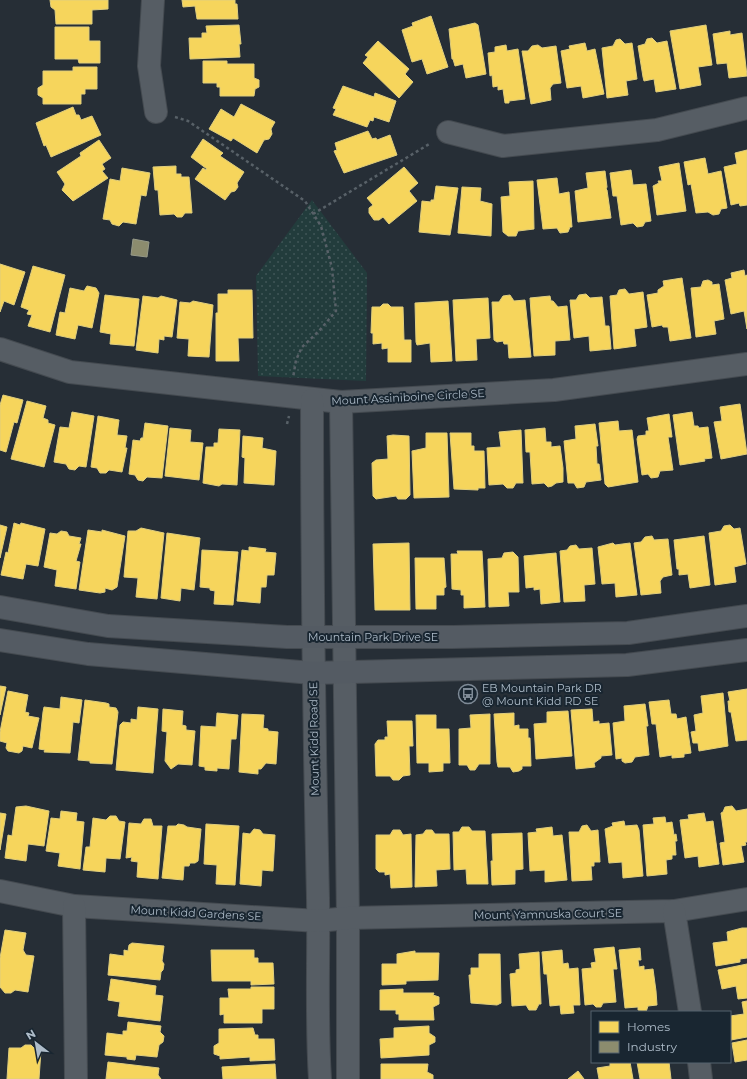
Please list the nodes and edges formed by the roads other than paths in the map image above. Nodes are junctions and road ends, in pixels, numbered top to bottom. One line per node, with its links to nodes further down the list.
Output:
1 (153, 0): 3 (street)
2 (747, 108): 4 (street)
3 (156, 112)
4 (448, 132)
5 (0, 349): 7 (street, Mount Assiniboine Circle SE)
6 (747, 364): 8 (street, Mount Assiniboine Circle SE)
7 (302, 398): 8 (street, Mount Assiniboine Circle SE); 11 (street, Mount Kidd Road SE)
8 (341, 402): 12 (street)
9 (0, 607): 11 (street, Mountain Park Drive SE)
10 (747, 616): 12 (street, Mountain Park Drive SE)
11 (312, 636): 12 (street, Mountain Park Drive SE); 15 (street, Mount Kidd Road SE)
12 (345, 637): 16 (street)
13 (0, 640): 15 (street)
14 (747, 650): 16 (street)
15 (312, 673): 16 (street); 22 (street, Mount Kidd Road SE)
16 (345, 674): 21 (street)
17 (0, 891): 19 (street, Mount Kidd Gardens SE)
18 (747, 899): 20 (street, Mount Yamnuska Court SE)
19 (74, 906): 22 (street, Mount Kidd Gardens SE); 25 (street)
20 (674, 911): 21 (street, Mount Yamnuska Court SE); 23 (street)
21 (348, 918): 22 (street, Mount Kidd Gardens SE); 27 (street)
22 (318, 921): 26 (street, Mount Kidd Road SE)
23 (690, 1011)
24 (699, 1063): 28 (street)
25 (76, 1079)
26 (320, 1079)
27 (348, 1079)
28 (701, 1079)

